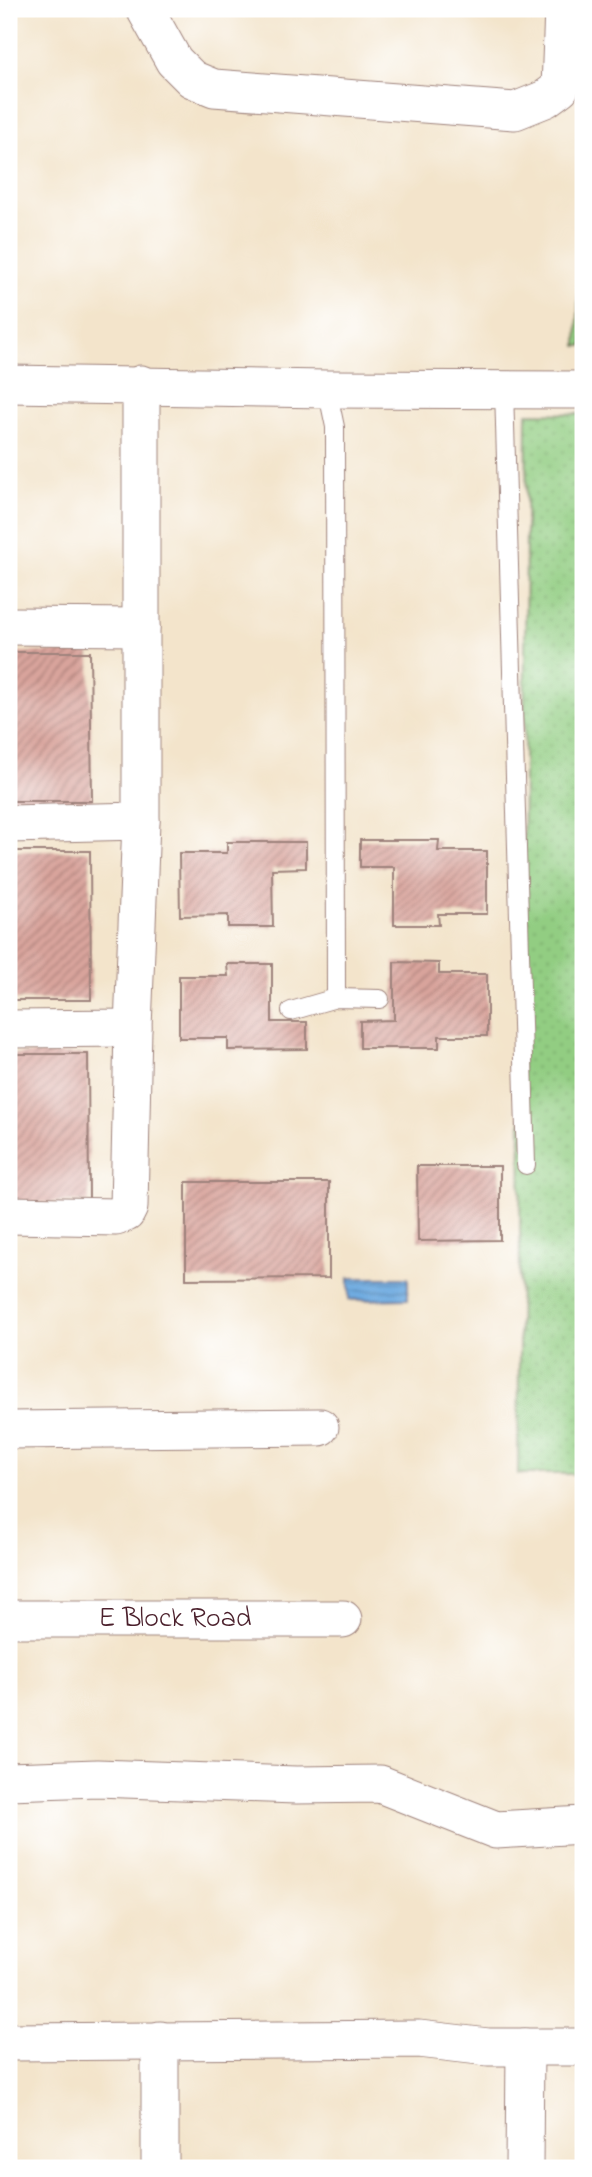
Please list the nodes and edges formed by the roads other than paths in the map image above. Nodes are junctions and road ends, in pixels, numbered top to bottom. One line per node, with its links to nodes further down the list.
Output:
1 (145, 9): 2 (street)
2 (563, 9)
3 (9, 384): 4 (street)
4 (141, 384): 5 (street); 9 (street)
5 (327, 389): 6 (street); 12 (lane)
6 (505, 389): 7 (street); 17 (lane)
7 (583, 390)
8 (9, 626): 9 (street)
9 (141, 627): 10 (street)
10 (141, 821): 11 (street); 15 (street)
11 (9, 824)
12 (336, 998): 13 (lane); 14 (lane)
13 (380, 999)
14 (291, 1011)
15 (133, 1028): 16 (street); 18 (street)
16 (9, 1029)
17 (526, 1165)
18 (9, 1215)
19 (320, 1427): 20 (street)
20 (9, 1430)
21 (9, 1619): 22 (street, E Block Road)
22 (343, 1619)
23 (9, 1781): 24 (street)
24 (583, 1825)
25 (160, 2040): 26 (street); 27 (street); 29 (street)
26 (9, 2042)
27 (525, 2047): 28 (street); 30 (street)
28 (583, 2047)
29 (160, 2168)
30 (524, 2168)

